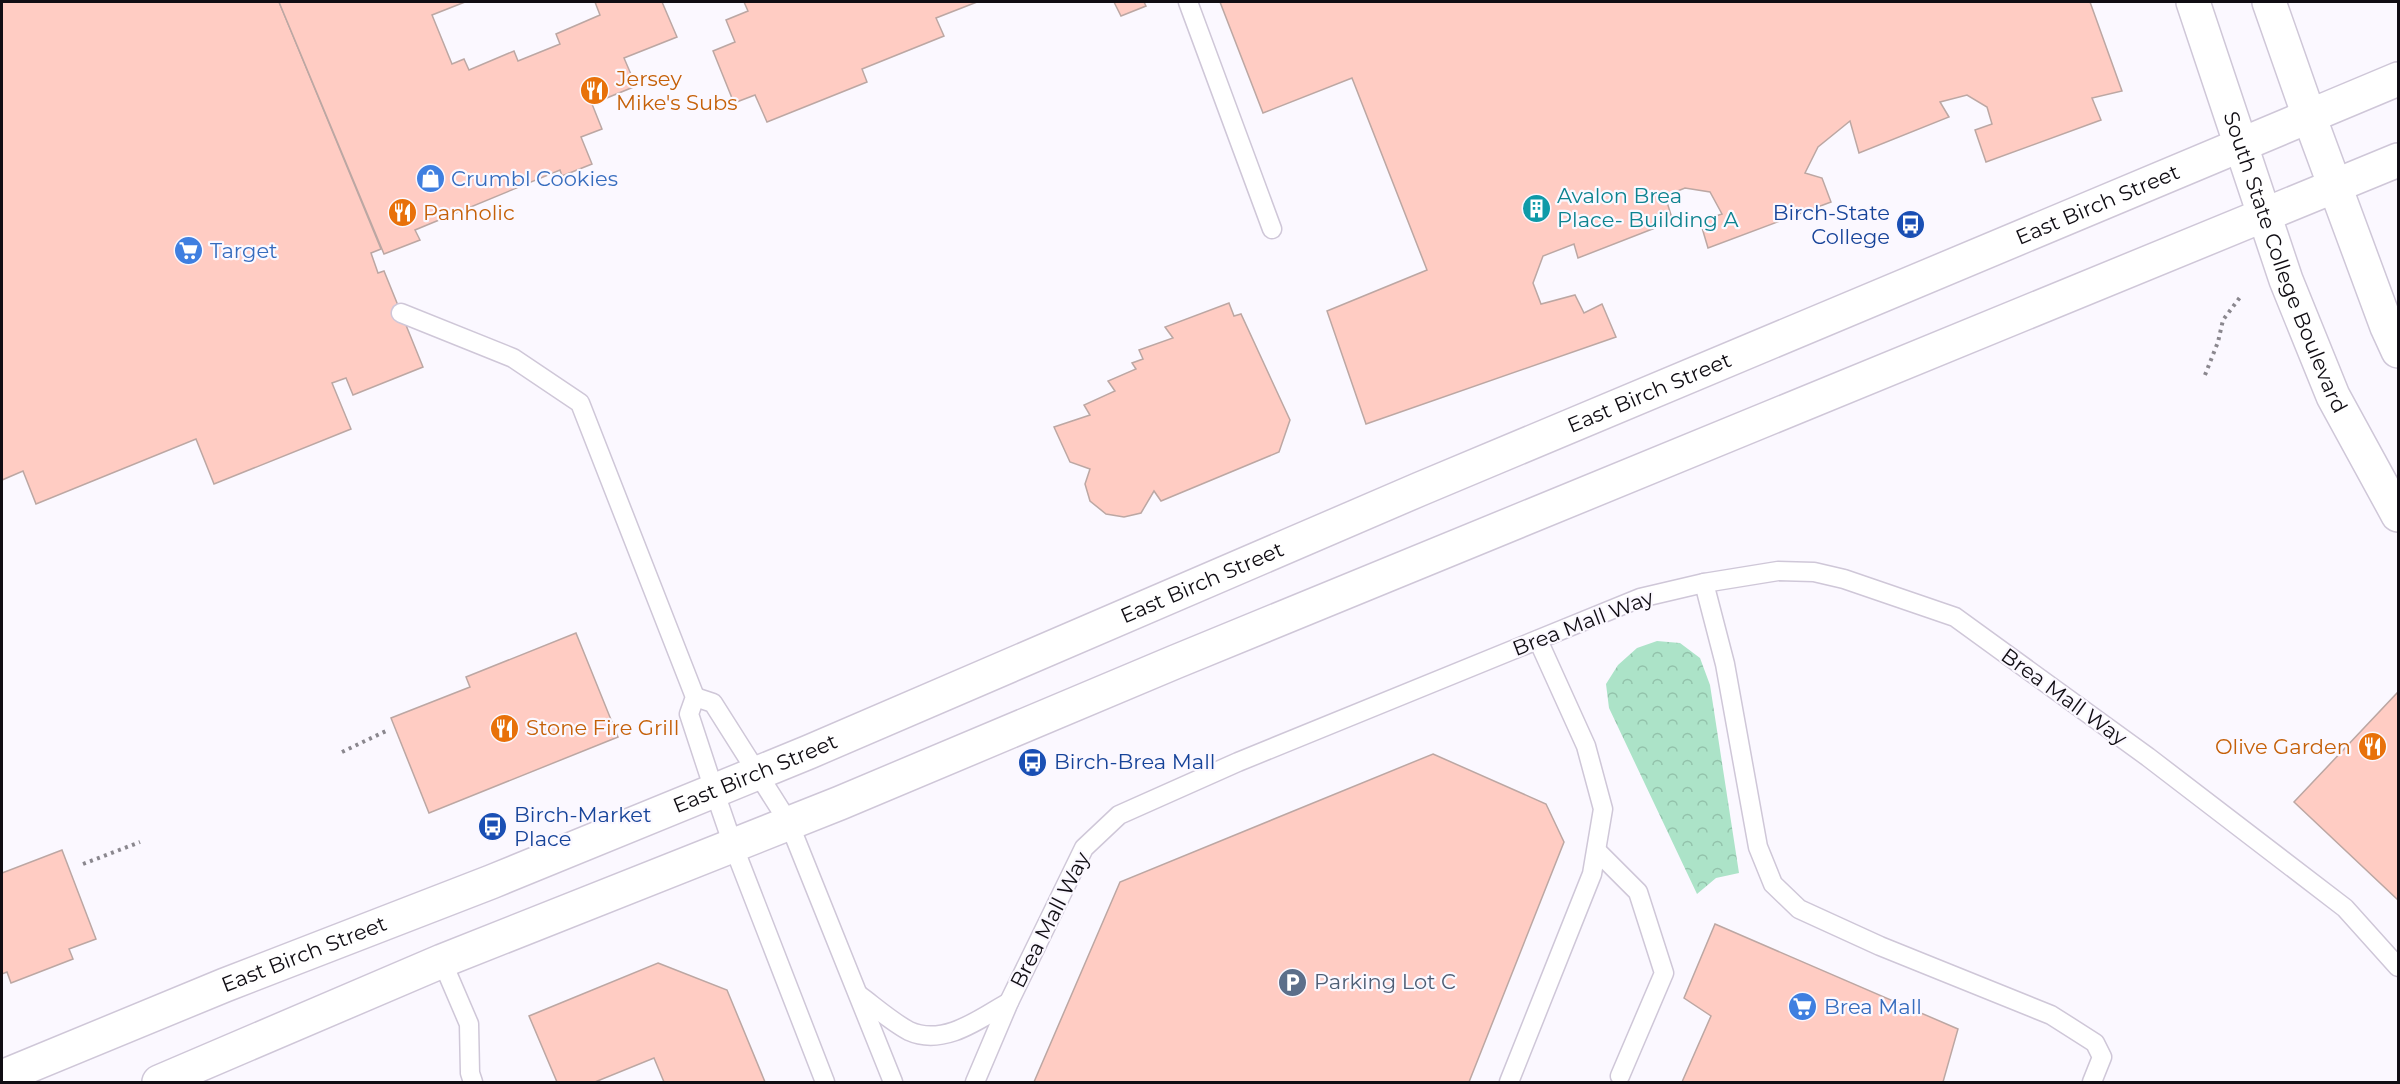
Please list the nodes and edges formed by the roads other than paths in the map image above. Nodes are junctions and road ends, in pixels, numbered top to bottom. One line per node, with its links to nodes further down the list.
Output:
1 (1188, 2): 10 (lane)
2 (2193, 2): 6 (street, South State College Boulevard)
3 (2269, 2): 5 (street)
4 (2398, 79): 5 (street, East Birch Street)
5 (2309, 117): 6 (street, East Birch Street); 8 (street)
6 (2242, 143): 9 (street, South State College Boulevard); 17 (street, East Birch Street)
7 (2398, 160): 8 (street)
8 (2335, 187): 9 (street); 12 (street)
9 (2264, 216): 13 (street, South State College Boulevard); 19 (street)
10 (1272, 229)
11 (401, 313): 16 (lane)
12 (2398, 351)
13 (2398, 514)
14 (1704, 583): 15 (lane, Brea Mall Way); 23 (lane, Brea Mall Way); 34 (lane)
15 (1538, 640): 21 (lane); 25 (lane, Brea Mall Way)
16 (696, 697): 17 (lane); 18 (lane)
17 (756, 772): 18 (street, East Birch Street); 19 (lane)
18 (714, 790): 20 (lane); 27 (street, East Birch Street)
19 (789, 823): 20 (street); 24 (lane)
20 (733, 845): 22 (street); 30 (lane)
21 (1598, 851): 26 (lane); 33 (lane)
22 (442, 961): 28 (street); 29 (lane)
23 (2398, 967)
24 (859, 995): 25 (lane); 31 (lane)
25 (1010, 1002): 32 (lane, Brea Mall Way)
26 (1620, 1076)
27 (2, 1077)
28 (159, 1083)
29 (473, 1083)
30 (825, 1083)
31 (893, 1083)
32 (975, 1083)
33 (1509, 1083)
34 (2092, 1083)

